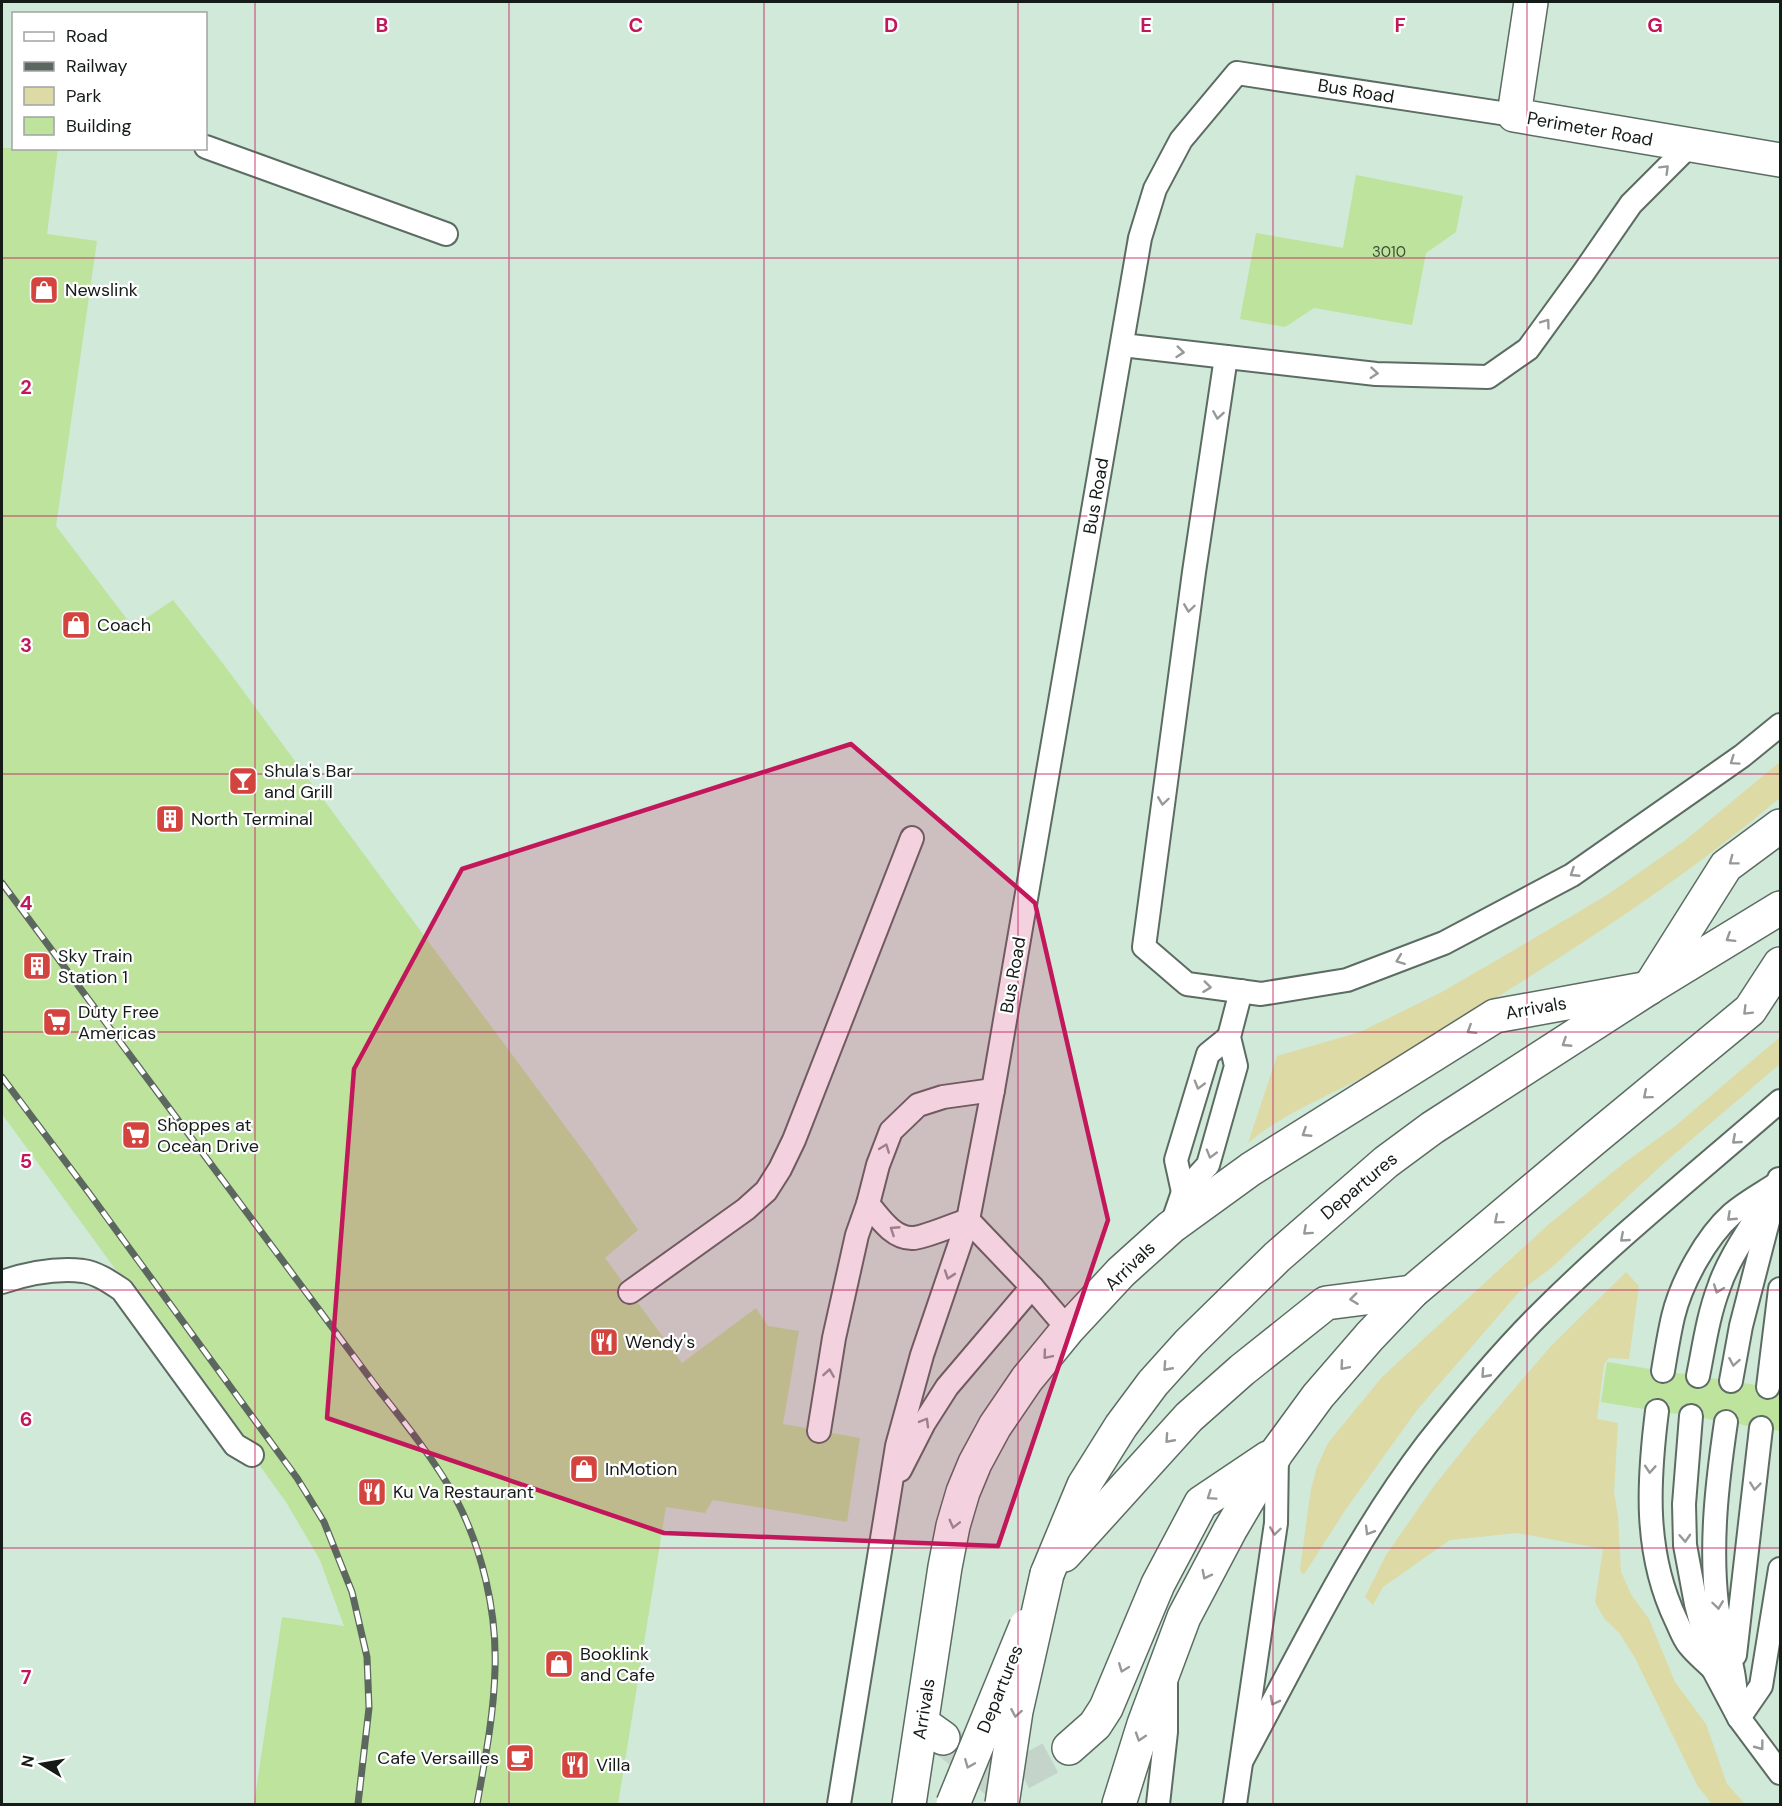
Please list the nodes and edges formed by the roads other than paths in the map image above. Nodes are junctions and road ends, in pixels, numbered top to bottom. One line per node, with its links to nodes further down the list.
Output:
1 (1531, 2): 2 (main road, Perimeter Road)
2 (1514, 116): 3 (main road, Perimeter Road); 7 (lane, Bus Road)
3 (1689, 146): 5 (main road, Perimeter Road); 8 (lane, one-way to 3)
4 (207, 147): 6 (lane)
5 (1780, 160)
6 (446, 234)
7 (1122, 345): 8 (lane, one-way to 8); 17 (lane, Bus Road)
8 (1226, 357): 15 (lane, one-way to 15)
9 (1780, 725): 15 (lane, one-way to 15)
10 (1780, 826): 14 (main road, one-way to 14)
11 (912, 838): 28 (lane)
12 (1780, 908): 14 (main road, Departures, one-way to 14)
13 (1780, 964): 29 (main road, one-way to 29)
14 (1649, 988): 23 (main road, Arrivals, one-way to 23); 44 (main road, Departures, one-way to 44)
15 (1241, 991): 16 (lane)
16 (1229, 1037): 20 (lane, one-way to 20); 20 (lane, one-way to 20)
17 (993, 1090): 21 (lane, one-way to 17); 22 (lane, Bus Road)
18 (1780, 1101): 50 (lane, one-way to 50)
19 (1780, 1181): 24 (lane); 31 (lane, one-way to 31); 32 (lane, one-way to 32); 33 (lane, one-way to 33)
20 (1183, 1192): 23 (lane)
21 (868, 1204): 22 (lane, one-way to 21); 39 (lane, one-way to 21)
22 (968, 1220): 26 (lane); 42 (lane, Bus Road, one-way to 42)
23 (1171, 1227): 30 (main road, Arrivals)
24 (1780, 1227)
25 (2, 1282): 41 (lane)
26 (1032, 1287): 30 (lane); 42 (lane, one-way to 26)
27 (1780, 1289): 34 (lane)
28 (630, 1292)
29 (1412, 1293): 40 (main road, one-way to 40); 44 (main road, one-way to 44)
30 (1068, 1329): 53 (main road, Arrivals, one-way to 53)
31 (1663, 1371)
32 (1698, 1376)
33 (1731, 1381)
34 (1767, 1387)
35 (1657, 1411): 47 (lane, one-way to 47)
36 (1691, 1416): 47 (lane, one-way to 47)
37 (1726, 1422): 47 (lane, one-way to 47)
38 (1761, 1428): 47 (lane, one-way to 47)
39 (819, 1431)
40 (1277, 1452): 46 (main road, one-way to 46); 49 (main road, one-way to 49); 50 (lane, one-way to 50)
41 (252, 1455)
42 (888, 1492): 52 (lane, Bus Road)
43 (1780, 1569): 45 (lane)
44 (1047, 1574): 54 (main road, Departures, one-way to 54, bridge); 55 (main road, Departures, one-way to 55, bridge)
45 (1778, 1599): 48 (lane)
46 (1166, 1662): 56 (main road, one-way to 56); 57 (lane)
47 (1723, 1670): 48 (lane)
48 (1738, 1718): 51 (lane, one-way to 51)
49 (1069, 1748)
50 (1242, 1760): 58 (lane)
51 (1780, 1773)
52 (839, 1804)
53 (909, 1804)
54 (953, 1804)
55 (1002, 1804)
56 (1119, 1804)
57 (1158, 1804)
58 (1235, 1804)

